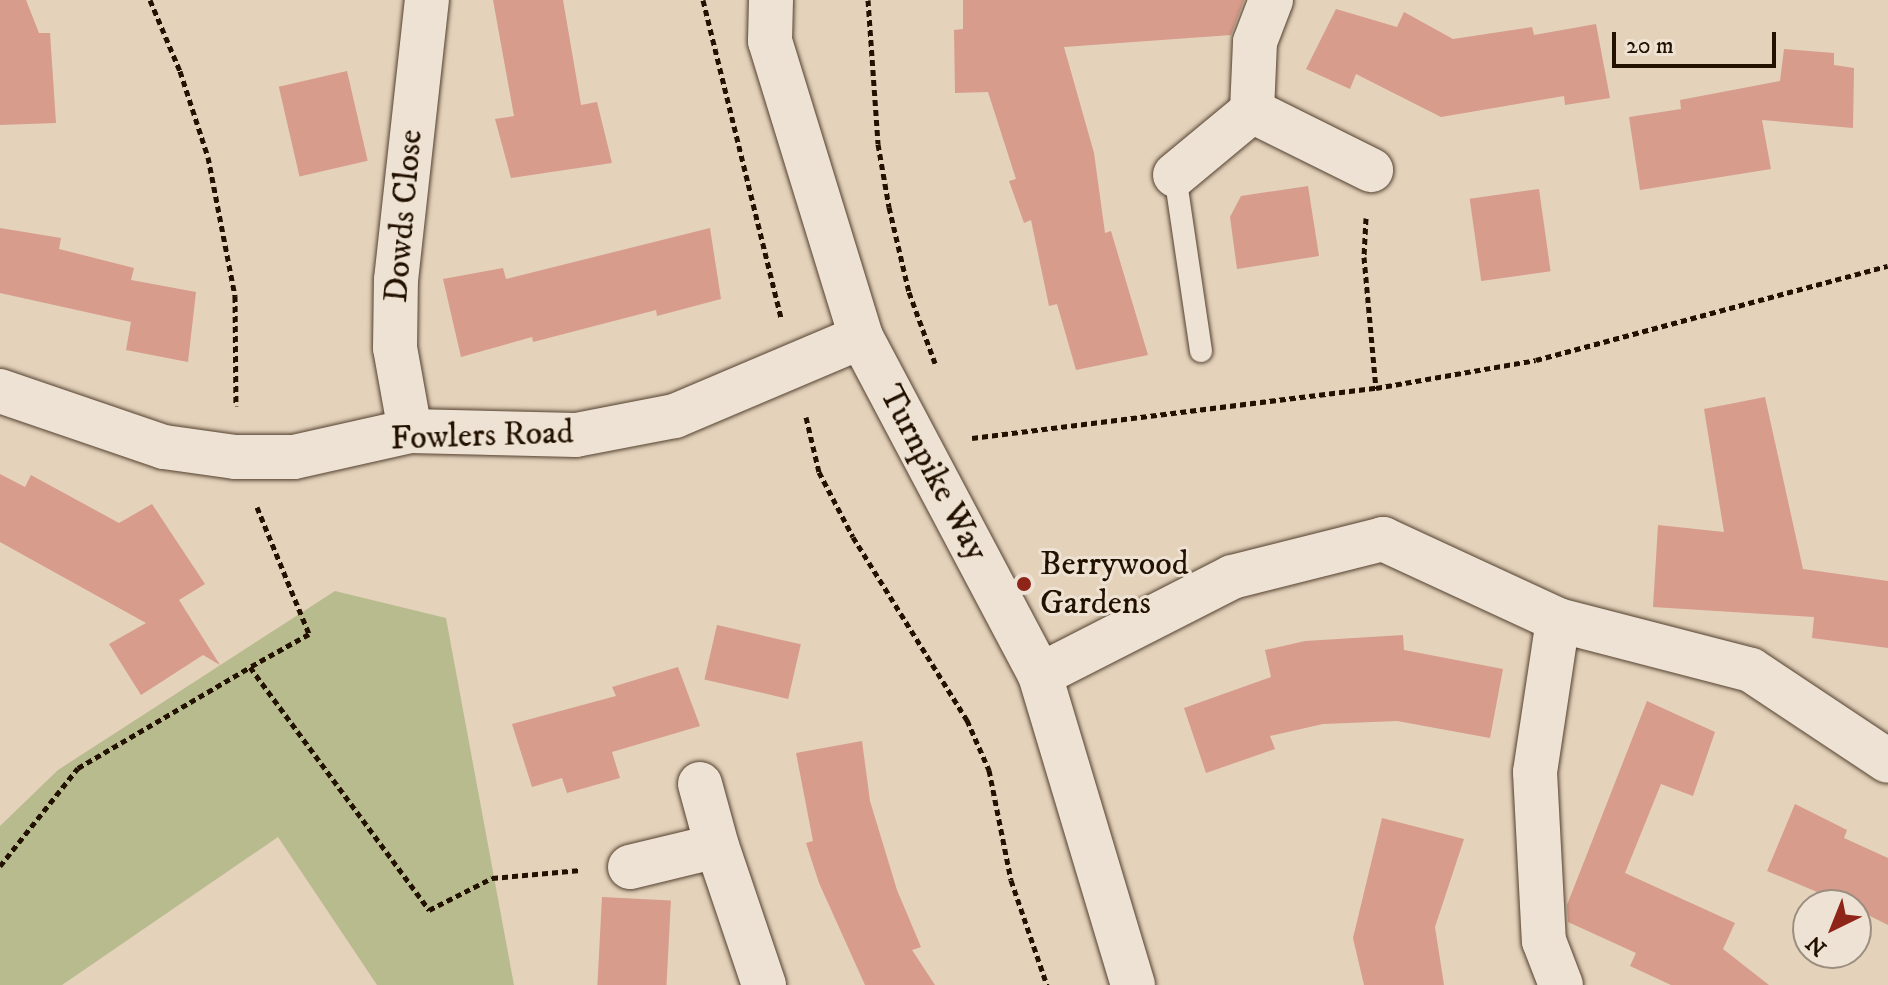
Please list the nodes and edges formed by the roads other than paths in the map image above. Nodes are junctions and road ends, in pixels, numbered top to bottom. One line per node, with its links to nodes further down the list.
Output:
1 (427, 0): 10 (street, Dowds Close)
2 (771, 0): 7 (street, Turnpike Way)
3 (1271, 0): 4 (street)
4 (1252, 111): 5 (street); 6 (street)
5 (1175, 175): 8 (lane)
6 (1369, 190)
7 (861, 337): 10 (street, Fowlers Road); 12 (street, Turnpike Way)
8 (1201, 351)
9 (0, 391): 10 (street, Fowlers Road)
10 (410, 431)
11 (1558, 620): 12 (street); 13 (street); 19 (street)
12 (1040, 675): 18 (street, Turnpike Way)
13 (1888, 761)
14 (700, 784): 15 (street)
15 (717, 846): 16 (street); 17 (street)
16 (630, 867)
17 (764, 985)
18 (1133, 985)
19 (1561, 985)

